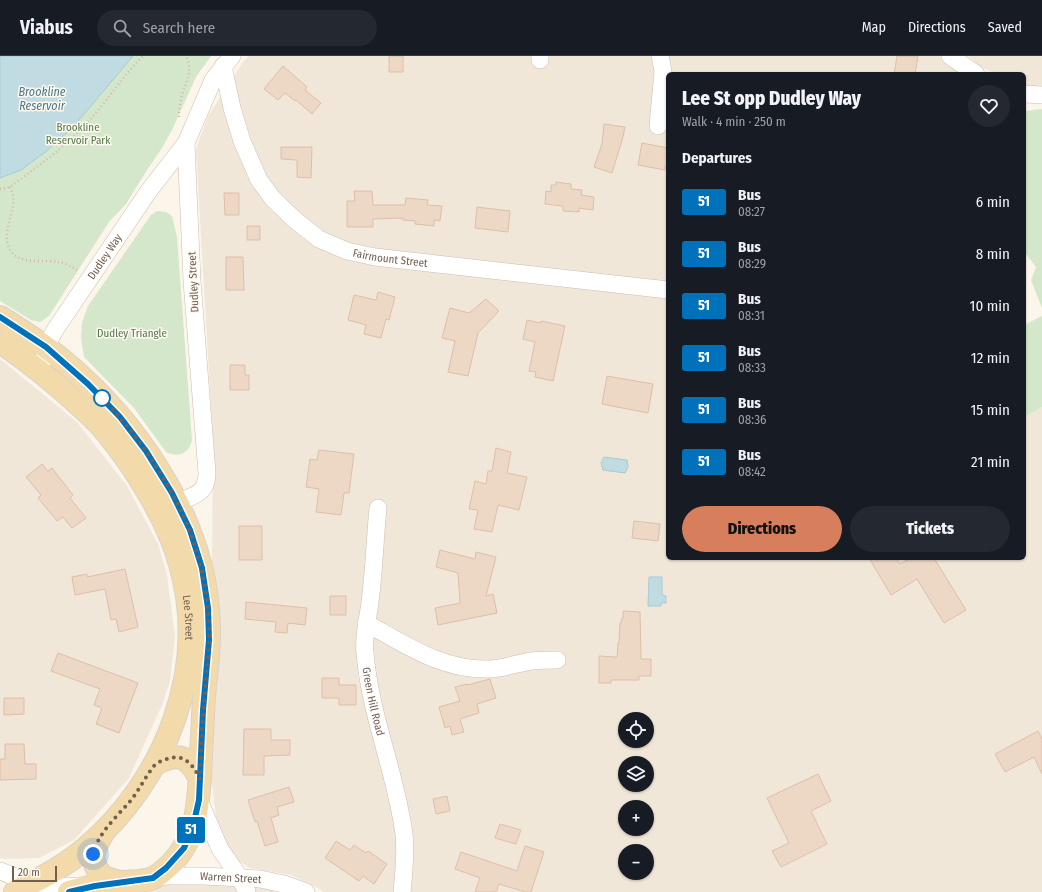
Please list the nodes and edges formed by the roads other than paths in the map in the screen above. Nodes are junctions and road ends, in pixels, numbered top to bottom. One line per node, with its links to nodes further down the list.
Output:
1 (660, 56): 7 (street)
2 (950, 56): 4 (street)
3 (228, 61): 8 (street, Dudley Street); 9 (street, Fairmount Street)
4 (973, 72)
5 (1026, 94): 6 (street)
6 (1042, 95)
7 (658, 126)
8 (186, 143): 12 (street, Dudley Way); 14 (street, Dudley Street)
9 (666, 290)
10 (0, 317): 12 (main road, Lee Street)
11 (0, 342): 13 (main road, Lee Street)
12 (46, 347): 13 (street, Dudley Way); 14 (main road, Lee Street)
13 (48, 377): 18 (main road, Lee Street)
14 (178, 503): 19 (main road, Lee Street)
15 (378, 508): 16 (street, Green Hill Road)
16 (366, 623): 17 (street); 29 (street, Green Hill Road)
17 (556, 660)
18 (155, 764): 19 (main road); 20 (main road, Lee Street)
19 (199, 789): 22 (main road, Lee Street); 24 (street)
20 (104, 830): 23 (main road); 26 (main road, Lee Street)
21 (0, 871): 26 (street)
22 (153, 878): 23 (main road); 24 (street, Warren Street)
23 (119, 882): 25 (main road)
24 (243, 885): 28 (street, Warren Street)
25 (95, 886): 26 (street); 27 (main road)
26 (23, 888)
27 (69, 892)
28 (306, 892)
29 (402, 892)

